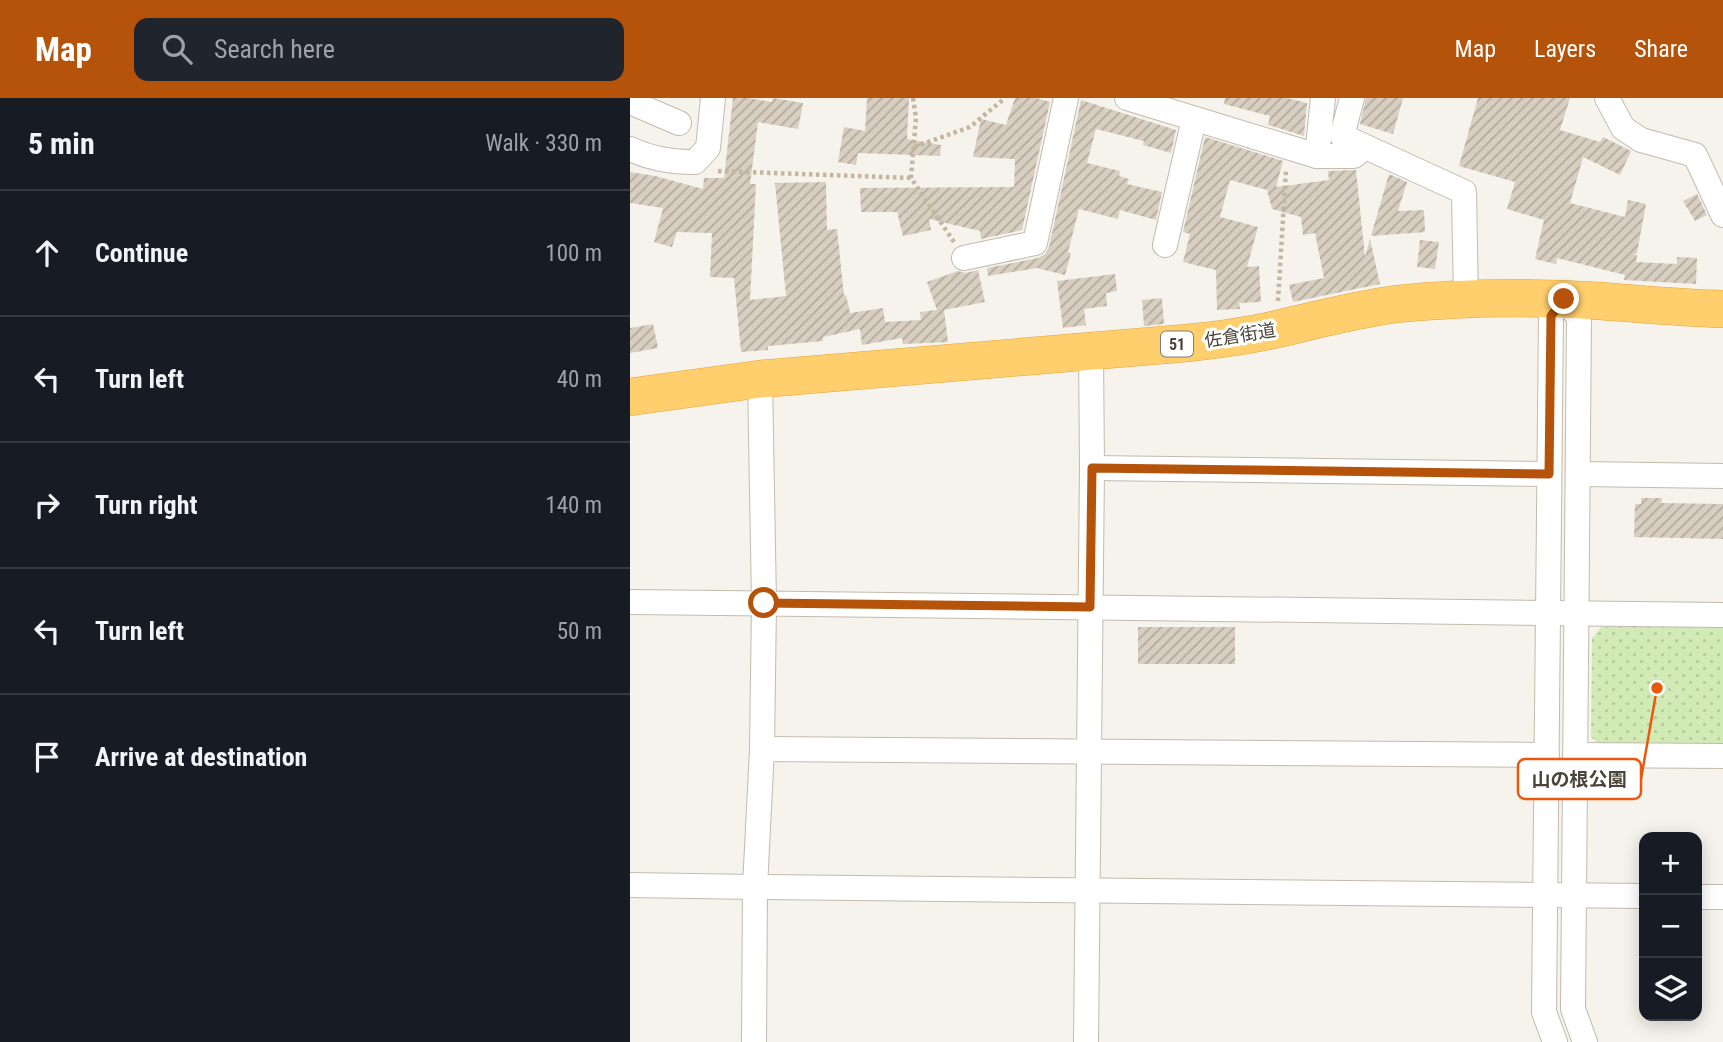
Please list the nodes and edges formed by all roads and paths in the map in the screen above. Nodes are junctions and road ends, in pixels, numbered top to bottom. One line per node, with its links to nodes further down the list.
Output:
1 (713, 98): 17 (street)
2 (913, 98): 12 (path)
3 (1005, 98): 12 (path)
4 (1066, 98): 21 (street)
5 (1127, 98): 10 (street)
6 (1323, 98): 16 (street)
7 (1352, 98): 13 (street)
8 (1607, 98): 19 (street)
9 (630, 102): 11 (street)
10 (1194, 119): 14 (street); 20 (street)
11 (679, 123)
12 (915, 147): 18 (path)
13 (1365, 147): 16 (street); 23 (street)
14 (1287, 148): 16 (street); 25 (path)
15 (630, 149): 17 (street)
16 (1317, 156)
17 (695, 162): 18 (path)
18 (911, 178): 21 (path)
19 (1723, 215)
20 (1165, 245)
21 (964, 258)
22 (1564, 299): 23 (highway, 佐倉街道 / 51); 24 (highway, 佐倉街道 / 51); 30 (street); 31 (street)
23 (1466, 300): 25 (highway, 佐倉街道 / 51)
24 (1723, 309)
25 (1276, 330): 26 (highway, 佐倉街道 / 51)
26 (1091, 351): 27 (highway, 佐倉街道 / 51); 29 (street)
27 (760, 379): 28 (highway, 佐倉街道 / 51); 34 (street)
28 (630, 397)
29 (1092, 468): 30 (street); 35 (street)
30 (1549, 474): 36 (street)
31 (1578, 474): 32 (street); 37 (street)
32 (1723, 475)
33 (630, 602): 34 (street)
34 (764, 603): 35 (street); 39 (street)
35 (1090, 607): 36 (street); 40 (street)
36 (1548, 613): 37 (street); 41 (street)
37 (1576, 613): 38 (street); 42 (street)
38 (1723, 615)
39 (762, 749): 40 (street); 45 (street)
40 (1089, 751): 41 (street); 46 (street)
41 (1547, 755): 47 (street)
42 (1575, 755): 43 (street); 48 (street)
43 (1723, 756)
44 (630, 885): 45 (street)
45 (755, 887): 46 (street); 52 (street)
46 (1087, 891): 47 (street); 53 (street)
47 (1545, 895): 48 (street); 54 (street)
48 (1574, 895): 49 (street); 55 (street)
49 (1639, 896)
50 (1702, 897): 51 (street)
51 (1723, 897)
52 (754, 1042)
53 (1086, 1042)
54 (1555, 1042)
55 (1585, 1042)

